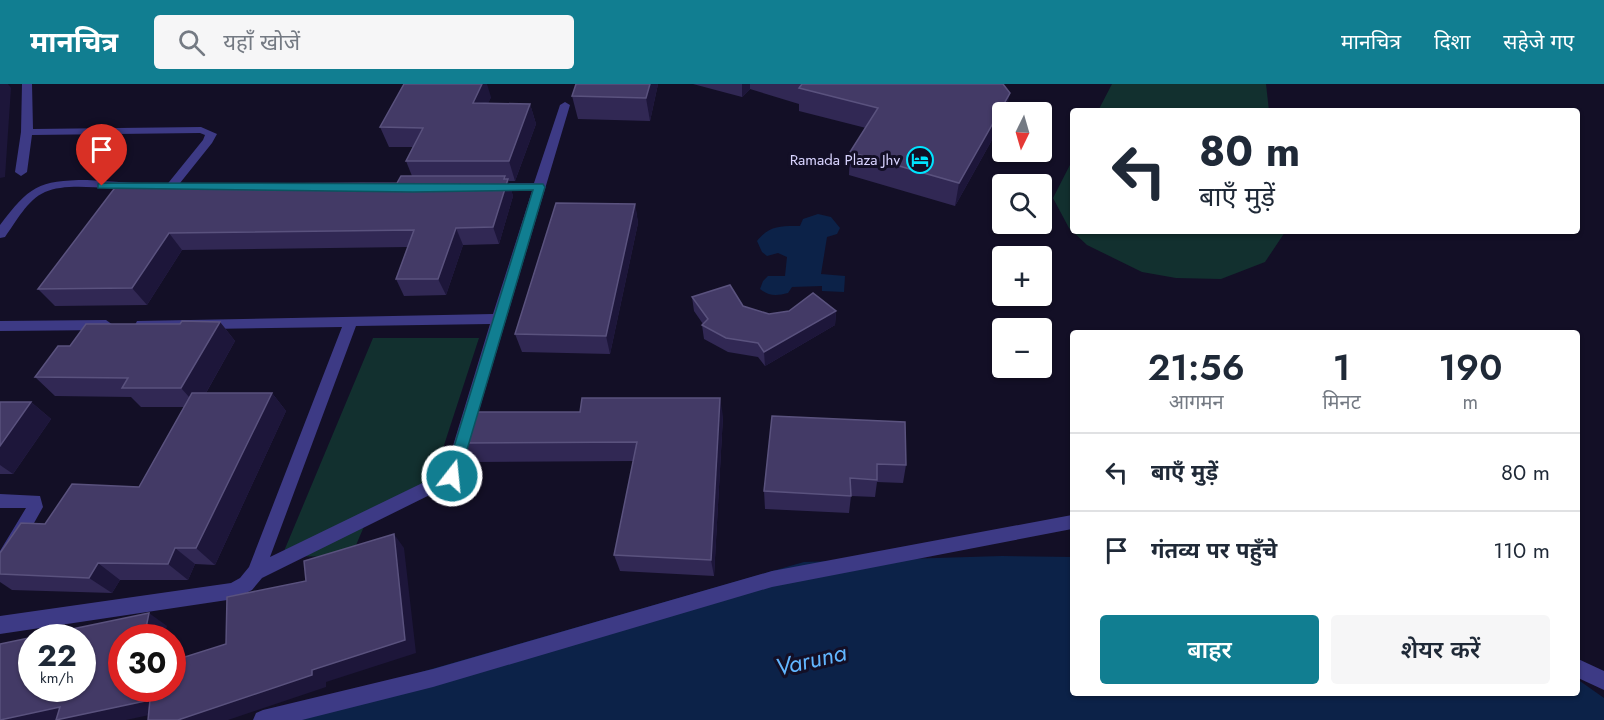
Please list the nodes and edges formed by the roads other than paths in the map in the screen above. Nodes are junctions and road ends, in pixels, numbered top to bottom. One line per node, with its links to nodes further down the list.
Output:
1 (27, 84): 3 (street)
2 (565, 105): 7 (street)
3 (27, 132): 4 (street); 5 (street)
4 (21, 172)
5 (159, 187): 6 (street); 9 (street)
6 (194, 187)
7 (539, 187): 8 (street); 10 (street)
8 (481, 188)
9 (0, 234)
10 (498, 319): 11 (street); 16 (street)
11 (350, 323): 12 (street); 16 (street)
12 (0, 326)
13 (0, 501): 15 (street)
14 (1070, 522): 20 (street)
15 (0, 567)
16 (256, 572): 17 (street)
17 (0, 625)
18 (1580, 669): 19 (street)
19 (1604, 681)
20 (263, 720)

